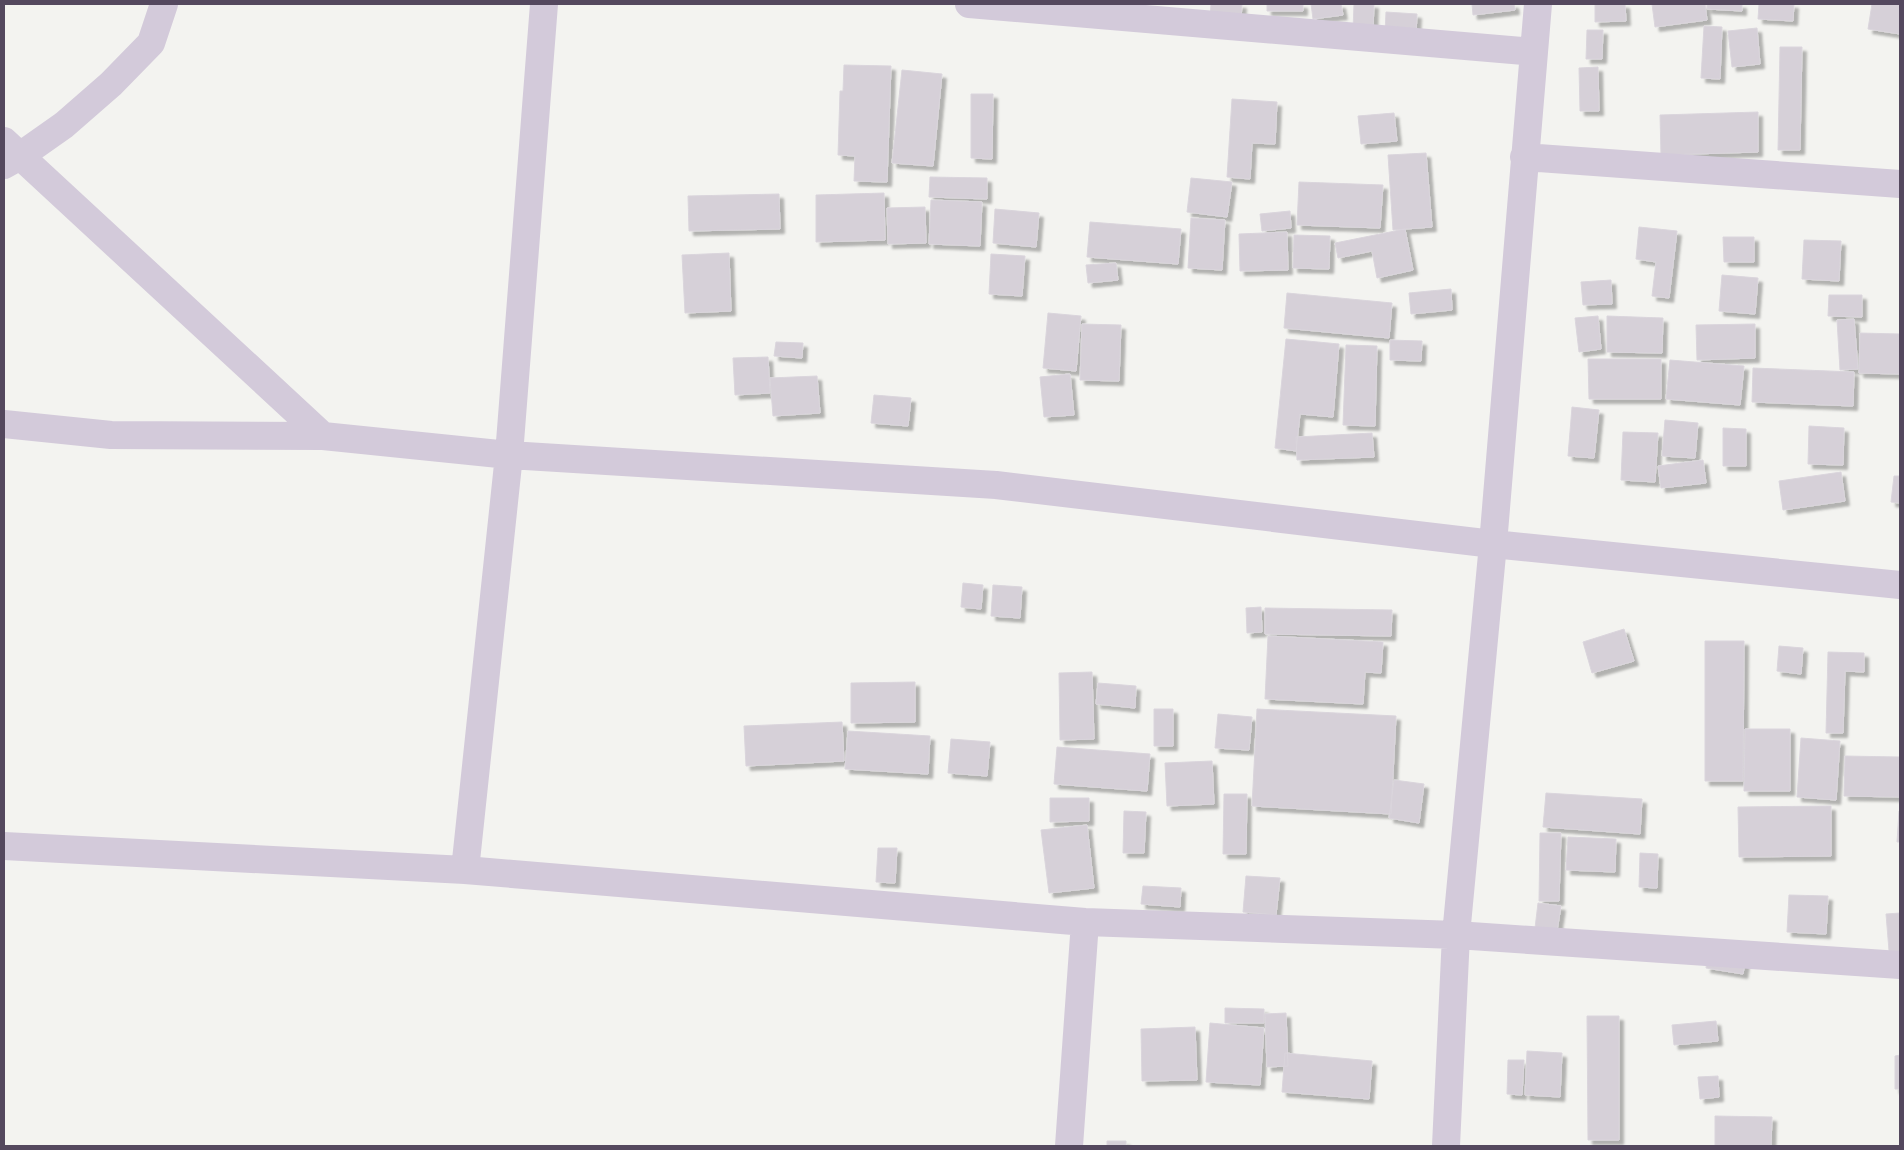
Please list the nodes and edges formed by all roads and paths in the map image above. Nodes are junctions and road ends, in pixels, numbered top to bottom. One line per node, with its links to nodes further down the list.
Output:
1 (164, 4): 6 (street)
2 (544, 4): 11 (street)
3 (969, 4): 5 (street)
4 (1538, 4): 5 (street)
5 (1534, 52): 7 (street)
6 (9, 154): 10 (street)
7 (1524, 157): 8 (street); 12 (street)
8 (1900, 184)
9 (4, 424): 10 (street)
10 (323, 436): 11 (street)
11 (509, 455): 12 (street); 15 (street)
12 (1493, 544): 13 (street); 17 (street)
13 (1900, 584)
14 (4, 846): 15 (street)
15 (465, 870): 16 (street)
16 (1086, 922): 17 (street); 19 (street)
17 (1456, 935): 18 (street); 20 (street)
18 (1900, 965)
19 (1069, 1146)
20 (1446, 1146)

